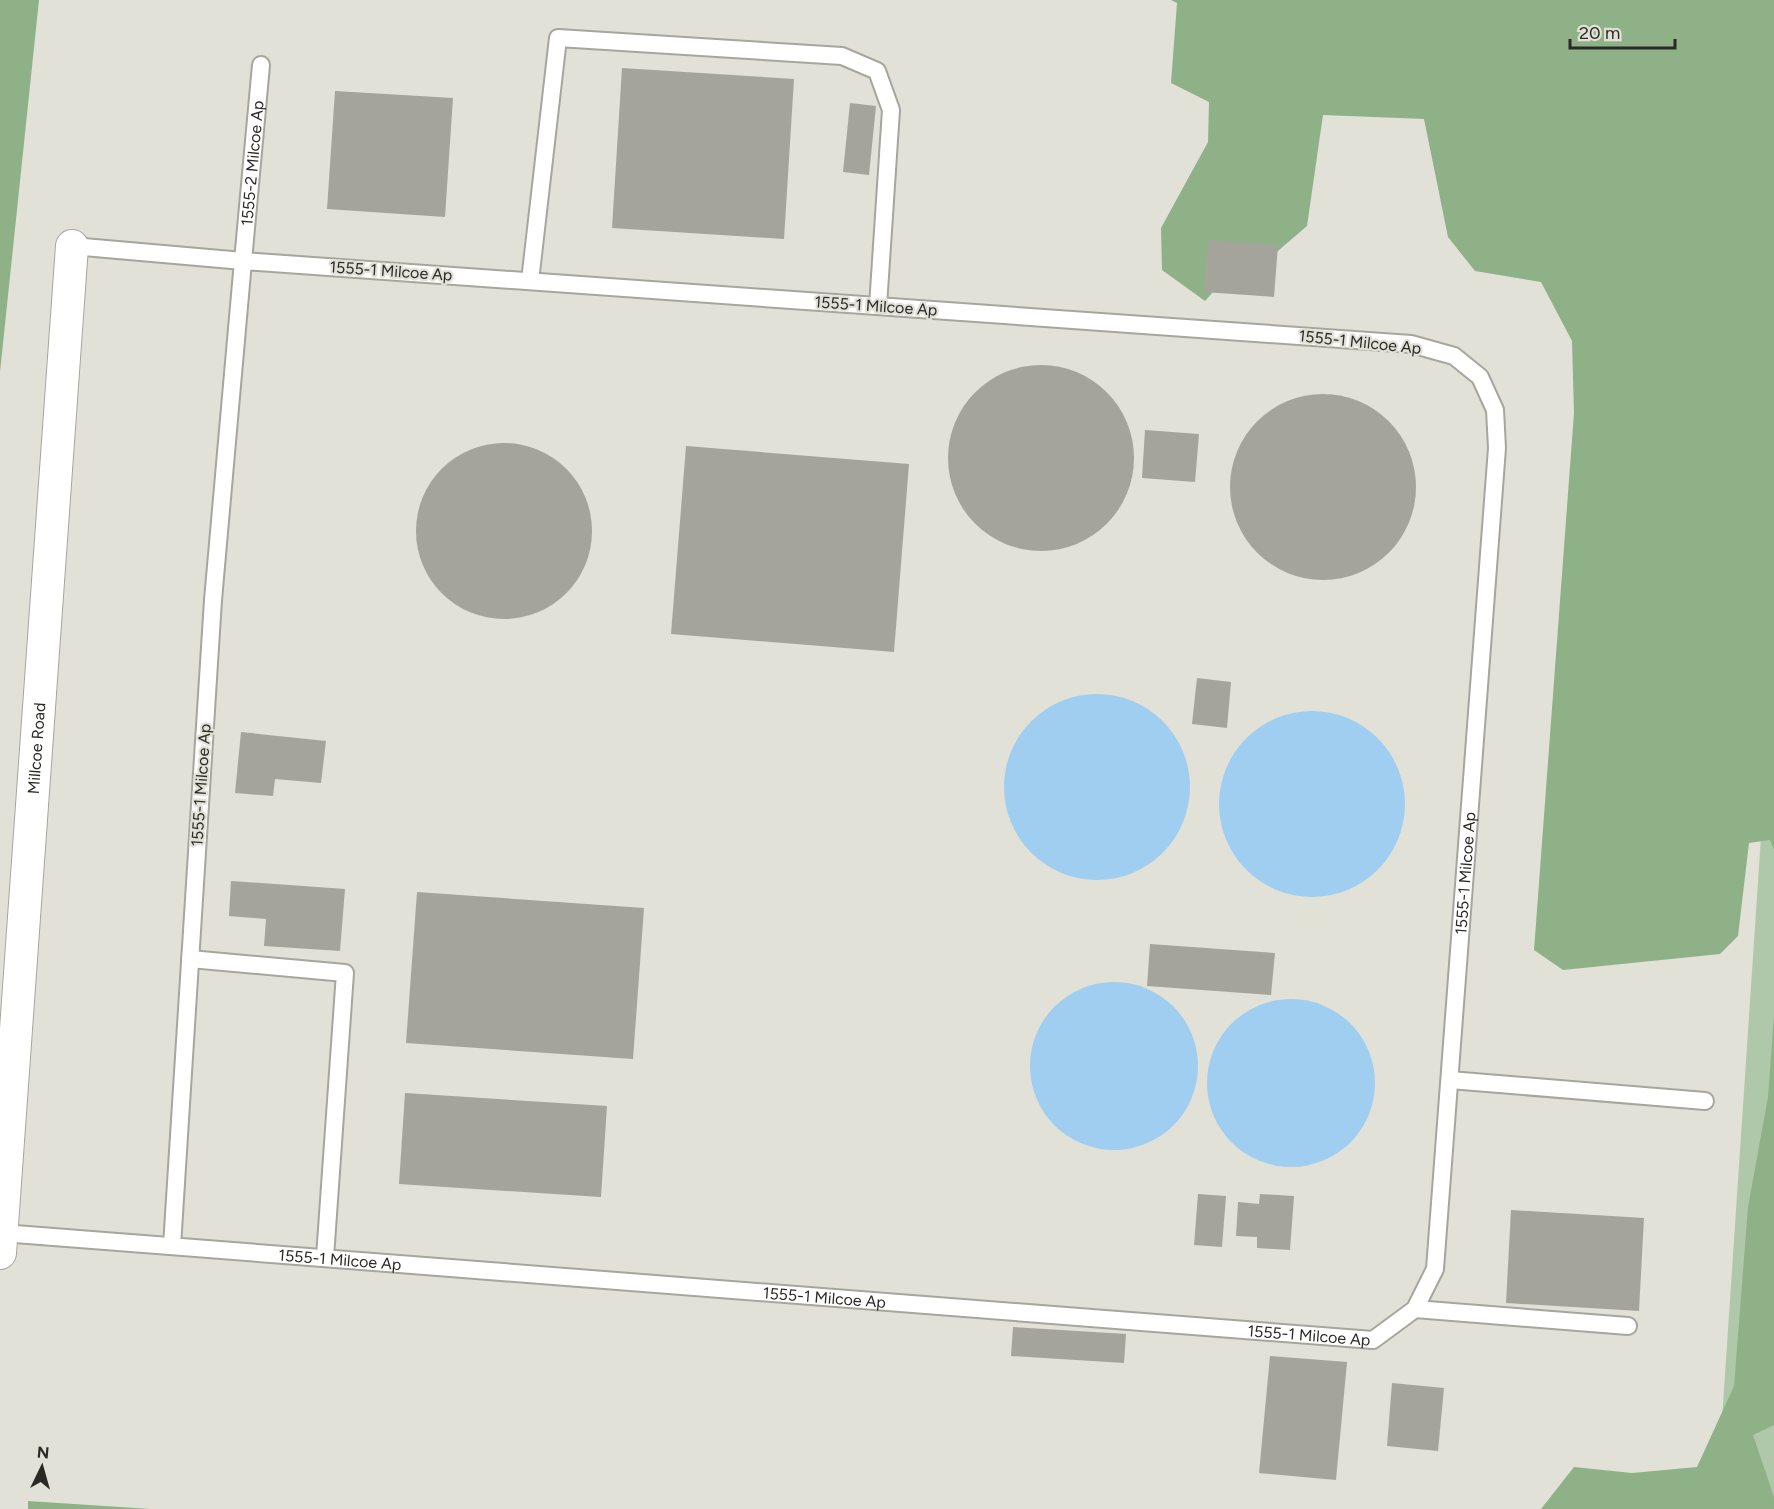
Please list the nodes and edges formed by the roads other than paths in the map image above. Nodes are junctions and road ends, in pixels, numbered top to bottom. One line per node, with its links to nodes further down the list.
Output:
1 (261, 65): 3 (lane, 1555-2 Milcoe Ap)
2 (72, 246): 3 (lane, 1555-1 Milcoe Ap); 9 (street, Millcoe Road)
3 (243, 261): 4 (lane, 1555-1 Milcoe Ap); 6 (lane, 1555-1 Milcoe Ap)
4 (530, 281): 5 (lane, 1555-1 Milcoe Ap); 5 (lane)
5 (878, 306): 7 (lane, 1555-1 Milcoe Ap)
6 (190, 959): 10 (lane, 1555-1 Milcoe Ap); 11 (lane)
7 (1450, 1080): 8 (lane); 12 (lane, 1555-1 Milcoe Ap)
8 (1705, 1101)
9 (1, 1243): 10 (lane)
10 (172, 1246): 11 (lane, 1555-1 Milcoe Ap)
11 (325, 1257): 12 (lane, 1555-1 Milcoe Ap)
12 (1415, 1309): 13 (lane)
13 (1628, 1326)

